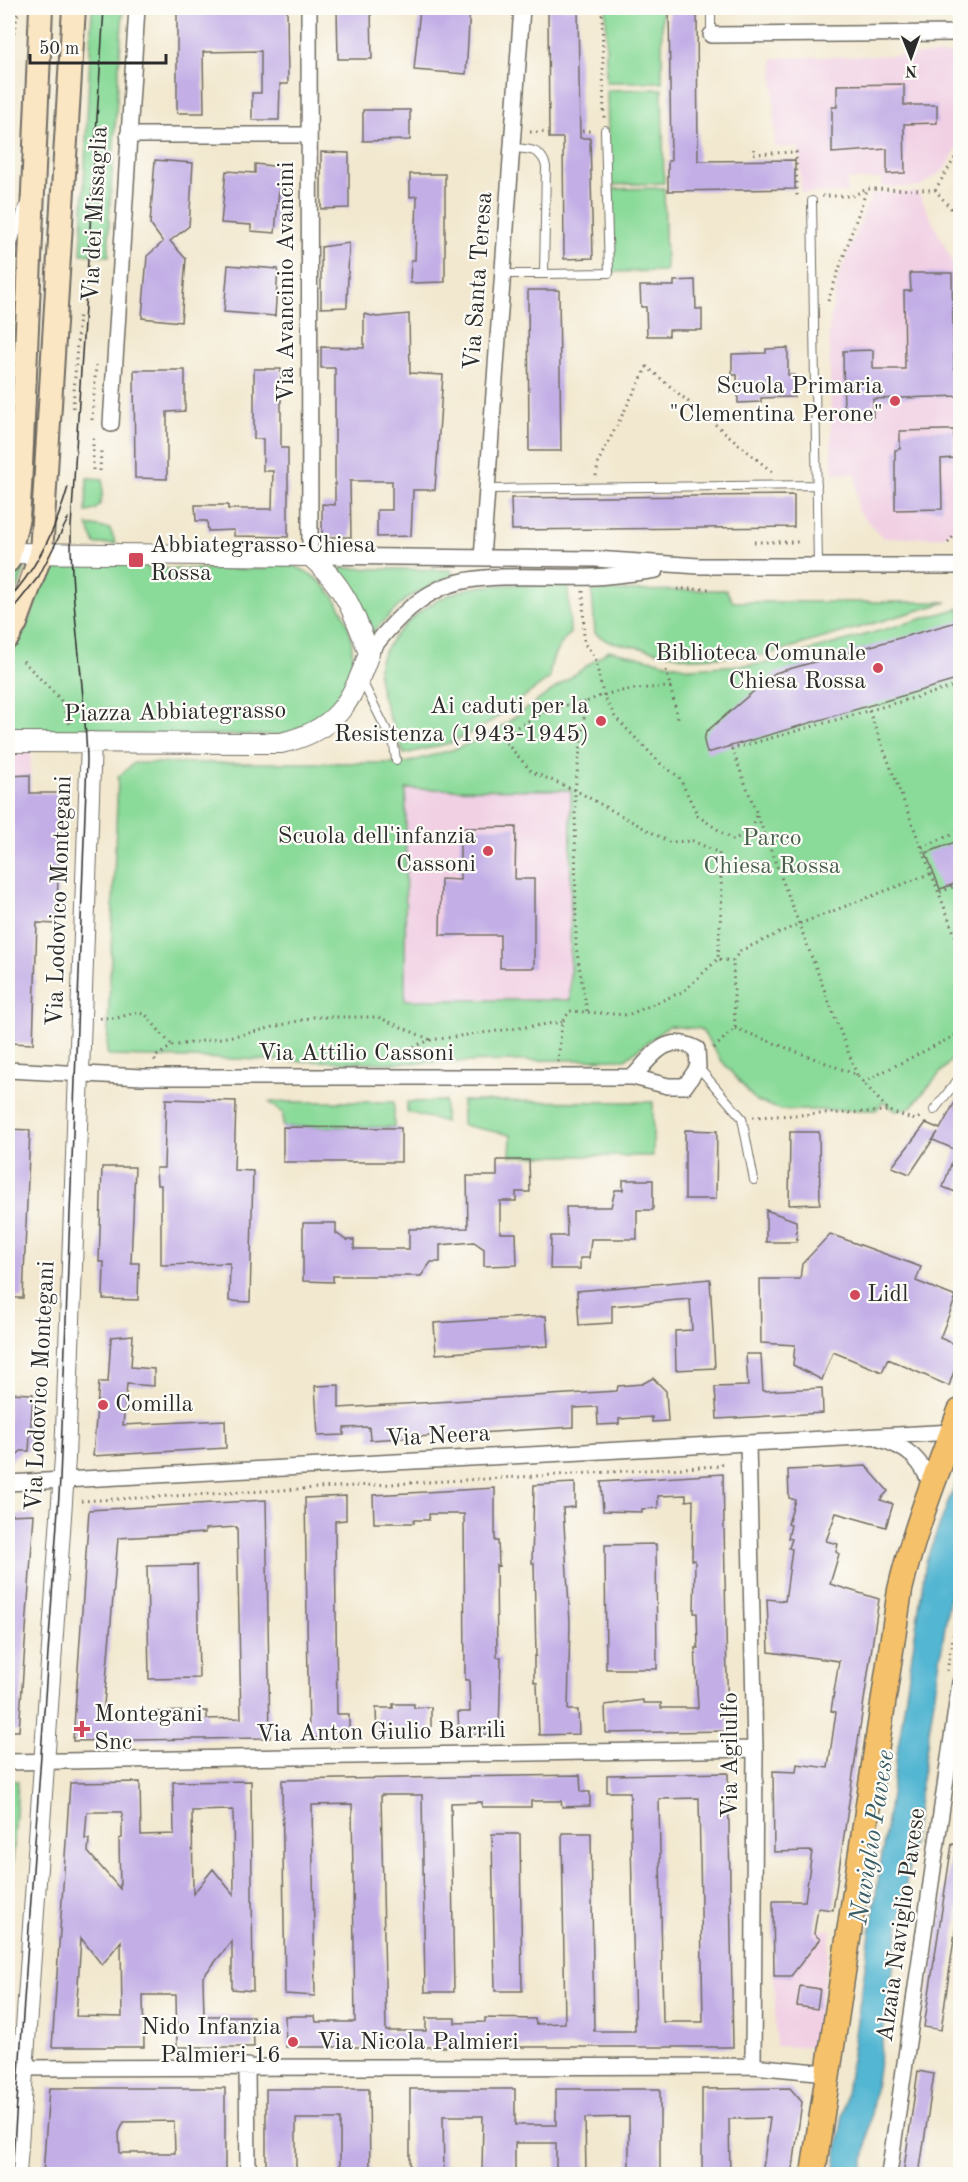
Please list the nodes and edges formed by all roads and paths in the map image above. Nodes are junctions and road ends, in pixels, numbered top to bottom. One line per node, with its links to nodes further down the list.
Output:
1 (41, 8): 22 (main road)
2 (74, 8): 46 (main road, Via dei Missaglia)
3 (137, 8): 17 (street, Via dei Missaglia)
4 (309, 8): 18 (street, Via Avancinio Avancini)
5 (522, 8): 19 (street, Via Santa Teresa)
6 (602, 8): 13 (path)
7 (711, 8): 11 (lane)
8 (19, 10): 9 (path); 12 (path)
9 (8, 11)
10 (960, 33): 11 (street)
11 (711, 35)
12 (8, 62)
13 (605, 130): 14 (path); 28 (lane)
14 (582, 131)
15 (528, 132): 16 (path)
16 (546, 132)
17 (128, 135): 18 (street); 33 (street, Via dei Missaglia)
18 (309, 135): 48 (street, Via Avancinio Avancini)
19 (512, 148): 27 (street, Via Santa Teresa); 28 (lane)
20 (754, 149): 25 (path)
21 (960, 150): 24 (path)
22 (34, 165): 31 (lane); 47 (main road)
23 (867, 189): 24 (path); 25 (path); 29 (path)
24 (934, 189): 26 (path)
25 (810, 197): 39 (lane)
26 (960, 219)
27 (502, 274): 28 (lane); 41 (street, Via Santa Teresa)
28 (544, 274)
29 (828, 301)
30 (79, 313): 32 (path)
31 (8, 320)
32 (73, 408)
33 (111, 424)
34 (93, 437): 36 (path)
35 (101, 450): 37 (path)
36 (93, 470)
37 (100, 471)
38 (787, 485): 39 (lane); 40 (lane); 40 (path)
39 (817, 485): 51 (lane)
40 (596, 488): 41 (lane)
41 (487, 489): 49 (street, Via Santa Teresa)
42 (960, 528): 45 (path)
43 (754, 542): 44 (path)
44 (800, 542)
45 (948, 543)
46 (41, 554): 47 (street); 48 (street); 56 (main road)
47 (9, 556)
48 (310, 556): 49 (street); 57 (street)
49 (482, 558): 50 (street)
50 (699, 566): 51 (street); 57 (street, Piazza Abbiategrasso)
51 (818, 566): 52 (street)
52 (960, 566)
53 (589, 589): 63 (path)
54 (677, 589): 55 (path)
55 (712, 589)
56 (8, 636)
57 (369, 653): 60 (street, Piazza Abbiategrasso)
58 (23, 661): 67 (path)
59 (666, 670): 62 (path)
60 (360, 678): 69 (street, Piazza Abbiategrasso); 70 (lane)
61 (960, 686): 65 (path)
62 (671, 687): 63 (path); 66 (path)
63 (603, 694): 64 (path); 72 (path)
64 (586, 702): 71 (path); 71 (path)
65 (869, 711): 72 (path); 74 (path)
66 (679, 722)
67 (70, 735)
68 (8, 742): 69 (street, Piazza Abbiategrasso)
69 (92, 742): 95 (street, Via Lodovico Montegani)
70 (396, 760)
71 (575, 790): 80 (path); 82 (path)
72 (756, 813): 78 (path)
73 (960, 831): 74 (path)
74 (922, 847): 75 (path)
75 (932, 873): 77 (path); 78 (path)
76 (960, 884): 77 (path)
77 (940, 892): 79 (path)
78 (799, 924): 81 (path); 96 (path)
79 (960, 948)
80 (718, 959): 81 (path); 82 (path)
81 (733, 961): 85 (path)
82 (587, 1011): 84 (path)
83 (104, 1018): 88 (path)
84 (562, 1022): 87 (path); 91 (path)
85 (735, 1028): 89 (path); 96 (path)
86 (960, 1033): 99 (path)
87 (431, 1040): 88 (path); 92 (path)
88 (172, 1046): 90 (path)
89 (697, 1049): 93 (street); 97 (street)
90 (155, 1061)
91 (563, 1063)
92 (394, 1064)
93 (698, 1068): 97 (street, Via Attilio Cassoni); 102 (lane)
94 (8, 1070): 95 (street, Via Attilio Cassoni)
95 (79, 1072): 97 (street, Via Attilio Cassoni); 109 (street, Via Lodovico Montegani)
96 (857, 1075): 99 (path)
97 (633, 1077)
98 (960, 1077): 100 (lane)
99 (863, 1082): 101 (path)
100 (934, 1110): 101 (path)
101 (889, 1111): 102 (path)
102 (742, 1118): 103 (lane)
103 (754, 1180)
104 (956, 1422): 105 (street, Via Neera); 108 (main road)
105 (872, 1436): 106 (street, Via Neera); 108 (street, Via Neera)
106 (748, 1443): 109 (street, Via Neera); 109 (path); 111 (street, Via Agilulfo)
107 (8, 1483): 109 (street, Via Neera)
108 (931, 1487): 117 (main road)
109 (63, 1489): 112 (street, Via Lodovico Montegani)
110 (960, 1682): 121 (street, Alzaia Naviglio Pavese)
111 (755, 1749): 112 (street, Via Anton Giulio Barrili); 115 (street, Via Agilulfo)
112 (44, 1761): 113 (street, Via Anton Giulio Barrili); 116 (street, Via Lodovico Montegani)
113 (8, 1762)
114 (247, 2066): 115 (street, Via Nicola Palmieri); 116 (street, Via Nicola Palmieri); 119 (street)
115 (753, 2066): 117 (street, Via Nicola Palmieri)
116 (15, 2068): 118 (street, Via Lodovico Montegani)
117 (828, 2073): 120 (main road)
118 (16, 2175)
119 (248, 2175)
120 (813, 2175)
121 (889, 2175)

